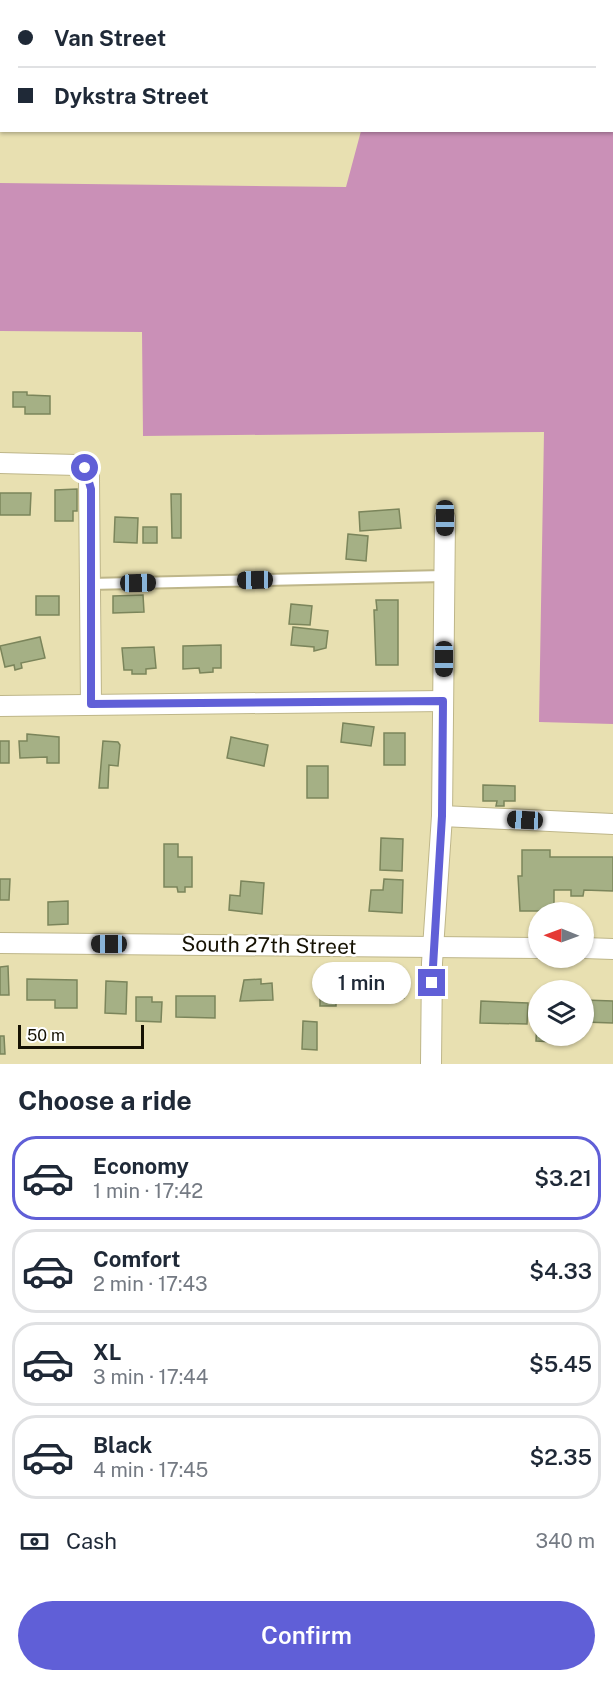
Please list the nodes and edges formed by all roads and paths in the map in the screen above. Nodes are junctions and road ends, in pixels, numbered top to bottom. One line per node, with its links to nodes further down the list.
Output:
1 (0, 463): 4 (street)
2 (445, 518): 3 (street)
3 (444, 576): 4 (lane); 5 (street)
4 (90, 584): 6 (street)
5 (443, 701): 6 (street); 8 (street)
6 (91, 704): 7 (street)
7 (0, 706)
8 (442, 816): 9 (street); 11 (street)
9 (613, 824)
10 (0, 943): 11 (street, South 27th Street)
11 (433, 947): 12 (street, South 27th Street); 15 (street)
12 (528, 948)
13 (594, 948): 14 (street)
14 (613, 949)
15 (431, 1064)

